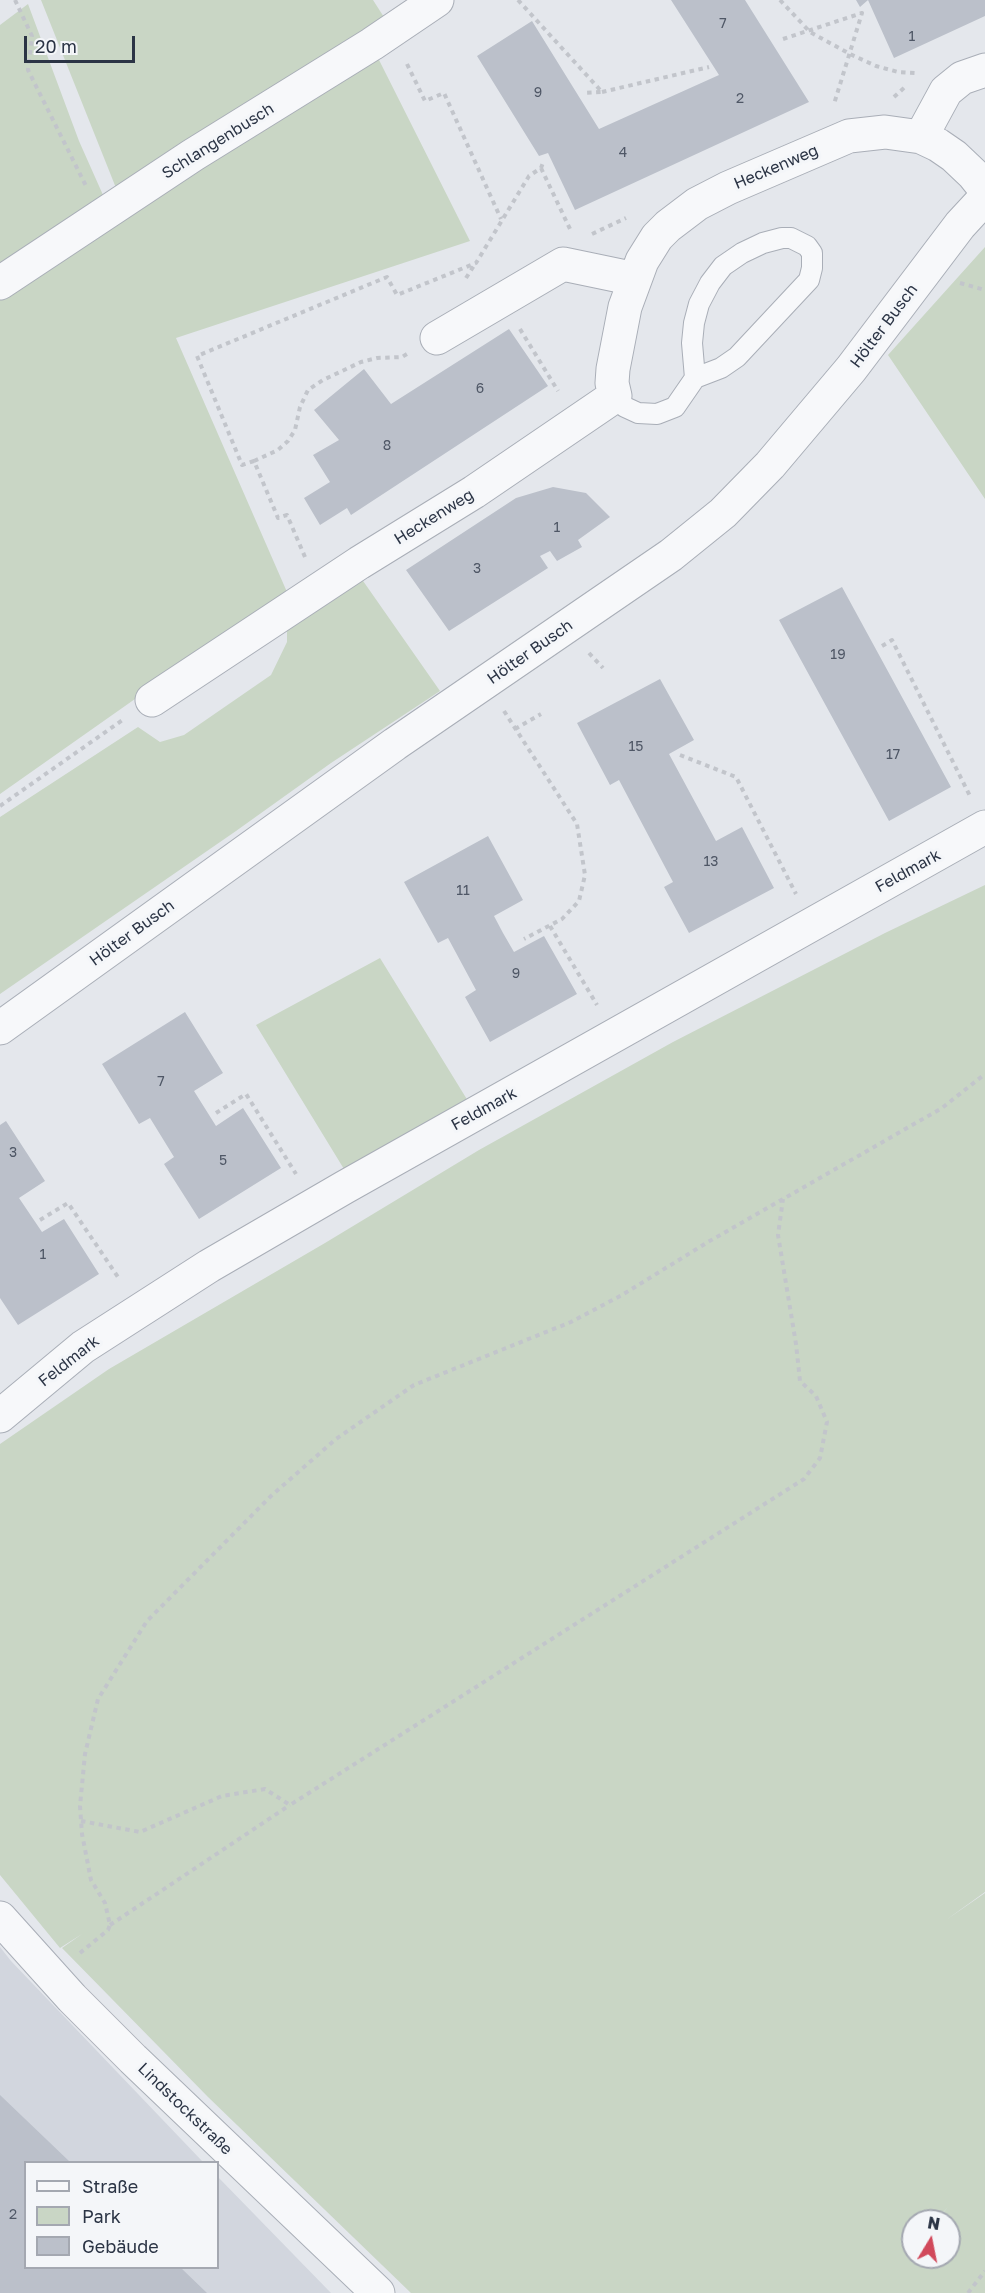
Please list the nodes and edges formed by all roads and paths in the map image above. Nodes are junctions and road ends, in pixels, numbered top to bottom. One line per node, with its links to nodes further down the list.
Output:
1 (15, 0): 16 (path)
2 (437, 0): 5 (street, Schlangenbusch)
3 (518, 0): 9 (path)
4 (780, 0): 8 (path)
5 (391, 31): 16 (street, Schlangenbusch); 17 (path)
6 (709, 67): 9 (path)
7 (985, 70): 11 (street)
8 (920, 73)
9 (602, 92): 10 (path)
10 (584, 93)
11 (921, 137): 14 (street); 19 (street, Heckenweg)
12 (544, 160): 13 (path)
13 (541, 168): 17 (path); 18 (path)
14 (985, 189)
15 (985, 198): 37 (street, Hölter Busch)
16 (101, 217): 20 (street, Schlangenbusch)
17 (501, 219): 26 (path)
18 (570, 230)
19 (634, 279): 21 (street); 25 (street, Heckenweg)
20 (0, 283)
21 (437, 338): 26 (path)
22 (530, 345): 24 (path)
23 (695, 378): 23 (lane); 25 (lane)
24 (554, 384)
25 (615, 396): 27 (street, Heckenweg)
26 (254, 461): 27 (path)
27 (320, 590): 29 (street, Heckenweg)
28 (882, 645): 33 (path)
29 (152, 700): 32 (path)
30 (541, 714): 35 (path)
31 (680, 755): 34 (path)
32 (0, 806)
33 (980, 817): 34 (street, Feldmark)
34 (812, 925): 38 (street, Feldmark)
35 (550, 926): 36 (path); 38 (path)
36 (524, 939)
37 (0, 1028)
38 (615, 1035): 42 (street, Feldmark)
39 (985, 1074): 41 (path)
40 (216, 1113): 42 (path)
41 (783, 1199): 46 (path); 47 (path)
42 (315, 1204): 44 (street, Feldmark)
43 (40, 1220): 44 (path)
44 (140, 1311): 45 (street, Feldmark)
45 (0, 1416)
46 (290, 1805): 47 (path); 49 (path)
47 (81, 1821): 49 (path)
48 (0, 1918): 50 (street, Lindstockstraße)
49 (110, 1925): 50 (path)
50 (52, 1976): 52 (street, Lindstockstraße)
51 (985, 2271): 53 (path)
52 (378, 2293)
53 (968, 2293)

